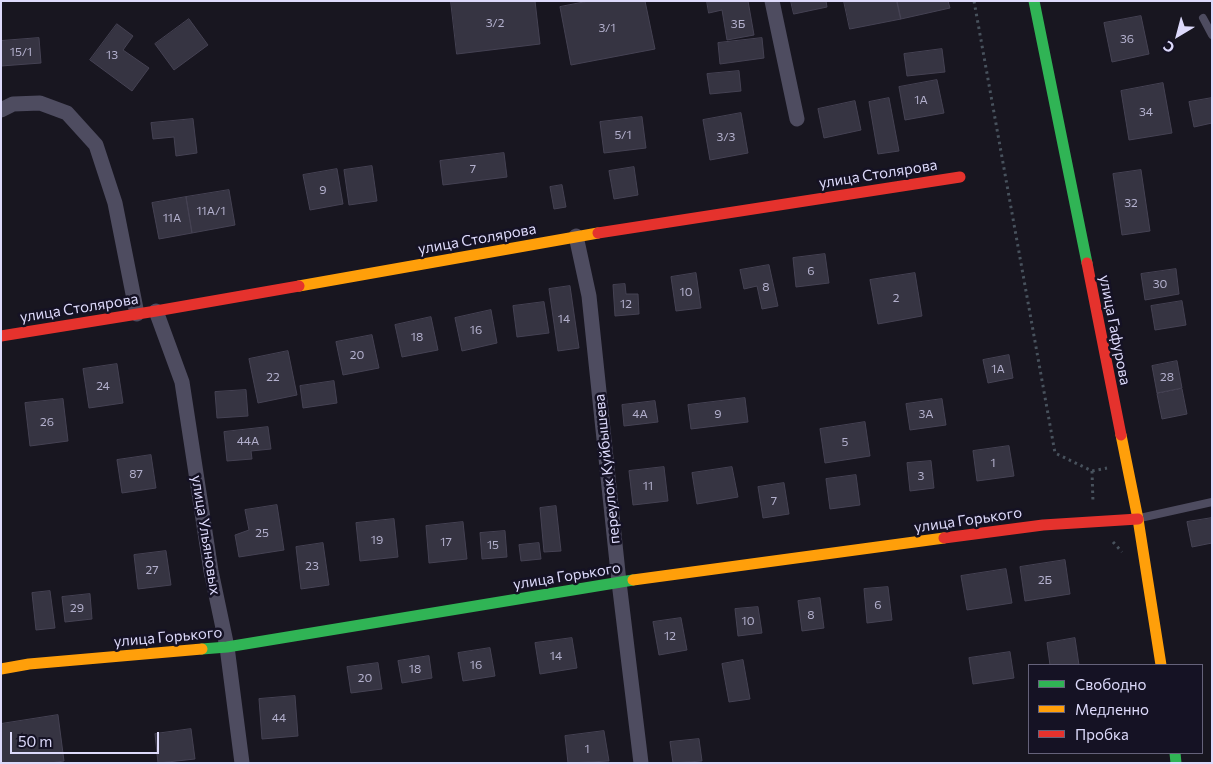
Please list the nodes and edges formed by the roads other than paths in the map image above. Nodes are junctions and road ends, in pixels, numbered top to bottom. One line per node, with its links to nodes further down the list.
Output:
1 (772, 1): 6 (street)
2 (1034, 1): 13 (main road, улица Гафурова)
3 (1203, 18): 4 (lane)
4 (1212, 35)
5 (1, 110): 10 (street)
6 (797, 118)
7 (960, 177): 8 (main road, улица Столярова)
8 (576, 236): 9 (main road, улица Столярова); 14 (street, переулок Куйбышева)
9 (156, 311): 10 (main road, улица Столярова); 15 (street, улица Ульяновых)
10 (137, 314): 11 (main road, улица Столярова)
11 (1, 336)
12 (1212, 502): 13 (lane)
13 (1138, 519): 14 (main road, улица Горького); 16 (main road, улица Гафурова)
14 (619, 582): 15 (main road, улица Горького); 19 (street, переулок Куйбышева)
15 (226, 647): 17 (main road, улица Горького); 18 (street, улица Ульяновых)
16 (1161, 664)
17 (1, 669)
18 (242, 763)
19 (641, 763)

